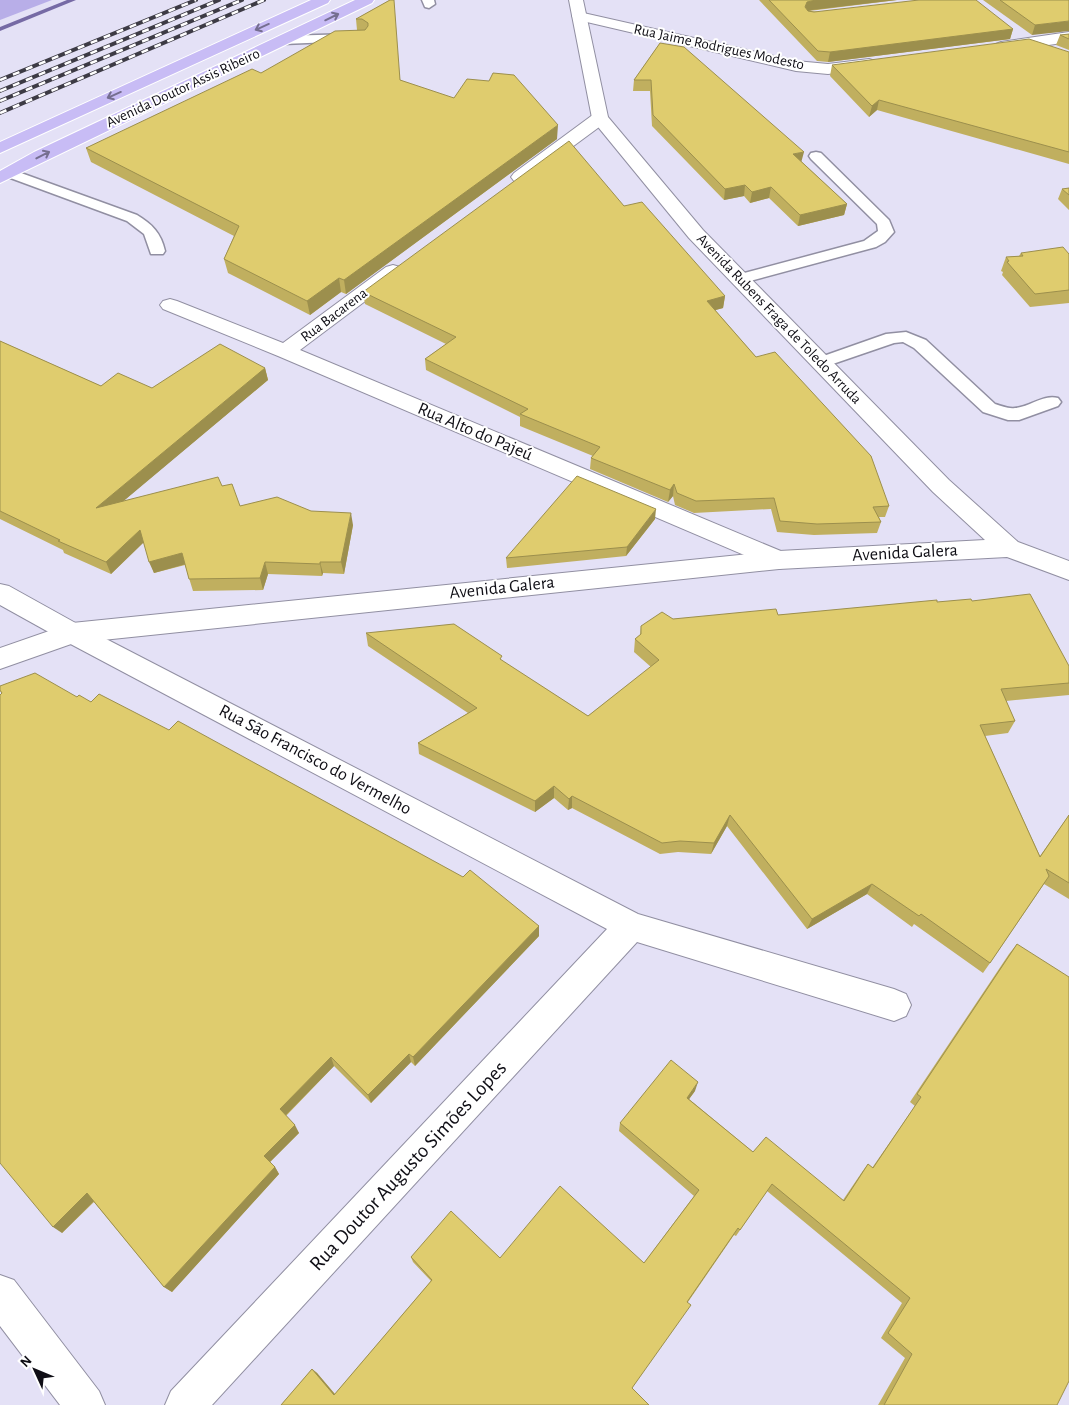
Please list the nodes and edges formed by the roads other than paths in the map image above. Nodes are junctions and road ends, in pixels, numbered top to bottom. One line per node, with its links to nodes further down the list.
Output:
1 (322, 0): 13 (main road, Avenida Doutor Assis Ribeiro, one-way to 13)
2 (367, 0): 7 (main road, Avenida Doutor Assis Ribeiro, one-way to 2)
3 (577, 8): 11 (street, Rua Jaime Rodrigues Modesto); 12 (street, Avenida Rubens Fraga de Toledo Arruda)
4 (1009, 28): 8 (street)
5 (1069, 37): 8 (street)
6 (362, 38): 7 (lane)
7 (284, 40): 15 (main road, Avenida Doutor Assis Ribeiro, one-way to 7)
8 (1029, 43): 9 (street); 10 (street)
9 (982, 49)
10 (1061, 54)
11 (888, 62)
12 (600, 118): 16 (street); 19 (street, Avenida Rubens Fraga de Toledo Arruda)
13 (0, 148)
14 (816, 156): 19 (lane)
15 (5, 175): 17 (lane)
16 (505, 188)
17 (157, 251)
18 (411, 258): 21 (street, Rua Bacarena)
19 (739, 279): 22 (street, Avenida Rubens Fraga de Toledo Arruda)
20 (170, 305): 21 (street, Rua Alto do Pajeú)
21 (285, 351): 25 (street, Rua Alto do Pajeú)
22 (821, 363): 23 (lane); 24 (street, Avenida Rubens Fraga de Toledo Arruda)
23 (1052, 402)
24 (1009, 548): 25 (street, Avenida Galera); 26 (street, Avenida Rubens Fraga de Toledo Arruda)
25 (780, 560): 28 (street, Avenida Galera)
26 (1069, 571)
27 (0, 592): 28 (street, Rua São Francisco do Vermelho)
28 (72, 633): 29 (street, Avenida Galera); 30 (street, Rua São Francisco do Vermelho)
29 (0, 659)
30 (631, 926): 31 (street, Rua São Francisco do Vermelho); 34 (street, Rua Doutor Augusto Simões Lopes)
31 (894, 1005)
32 (0, 1294): 33 (street)
33 (85, 1405)
34 (185, 1405)

